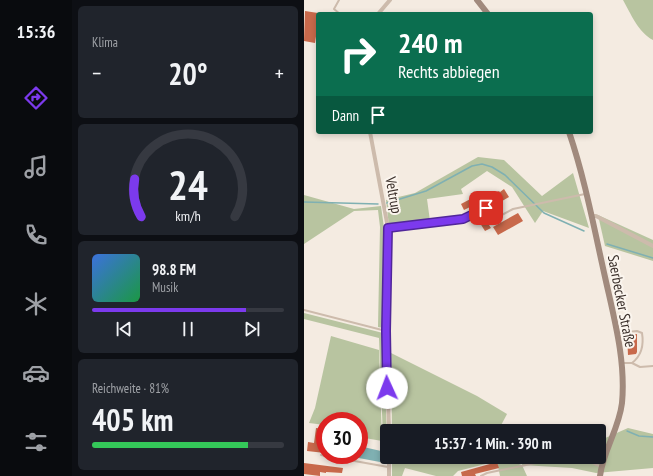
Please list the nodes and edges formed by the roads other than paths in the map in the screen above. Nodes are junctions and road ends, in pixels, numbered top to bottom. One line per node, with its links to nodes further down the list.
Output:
1 (339, 0): 4 (lane)
2 (390, 0): 5 (street)
3 (477, 0): 6 (main road)
4 (338, 12)
5 (380, 12)
6 (486, 12)
7 (370, 134): 11 (street, Veltrup)
8 (570, 134): 9 (main road, Saerbecker Straße)
9 (586, 194): 10 (main road, Saerbecker Straße); 11 (lane)
10 (592, 216): 12 (street); 15 (main road, Saerbecker Straße)
11 (388, 228): 14 (street, Veltrup)
12 (653, 246)
13 (304, 310): 14 (lane)
14 (386, 331): 19 (street, Veltrup)
15 (617, 333): 16 (lane); 17 (main road, Saerbecker Straße)
16 (632, 363): 17 (lane); 18 (lane)
17 (621, 364): 20 (main road, Saerbecker Straße)
18 (653, 366)
19 (389, 424)
20 (608, 446): 26 (main road, Saerbecker Straße)
21 (368, 463): 25 (lane)
22 (390, 464): 25 (street)
23 (531, 464): 28 (lane)
24 (593, 464): 26 (lane)
25 (390, 467): 27 (street)
26 (601, 468): 29 (main road, Saerbecker Straße)
27 (389, 476)
28 (481, 476)
29 (600, 476)

